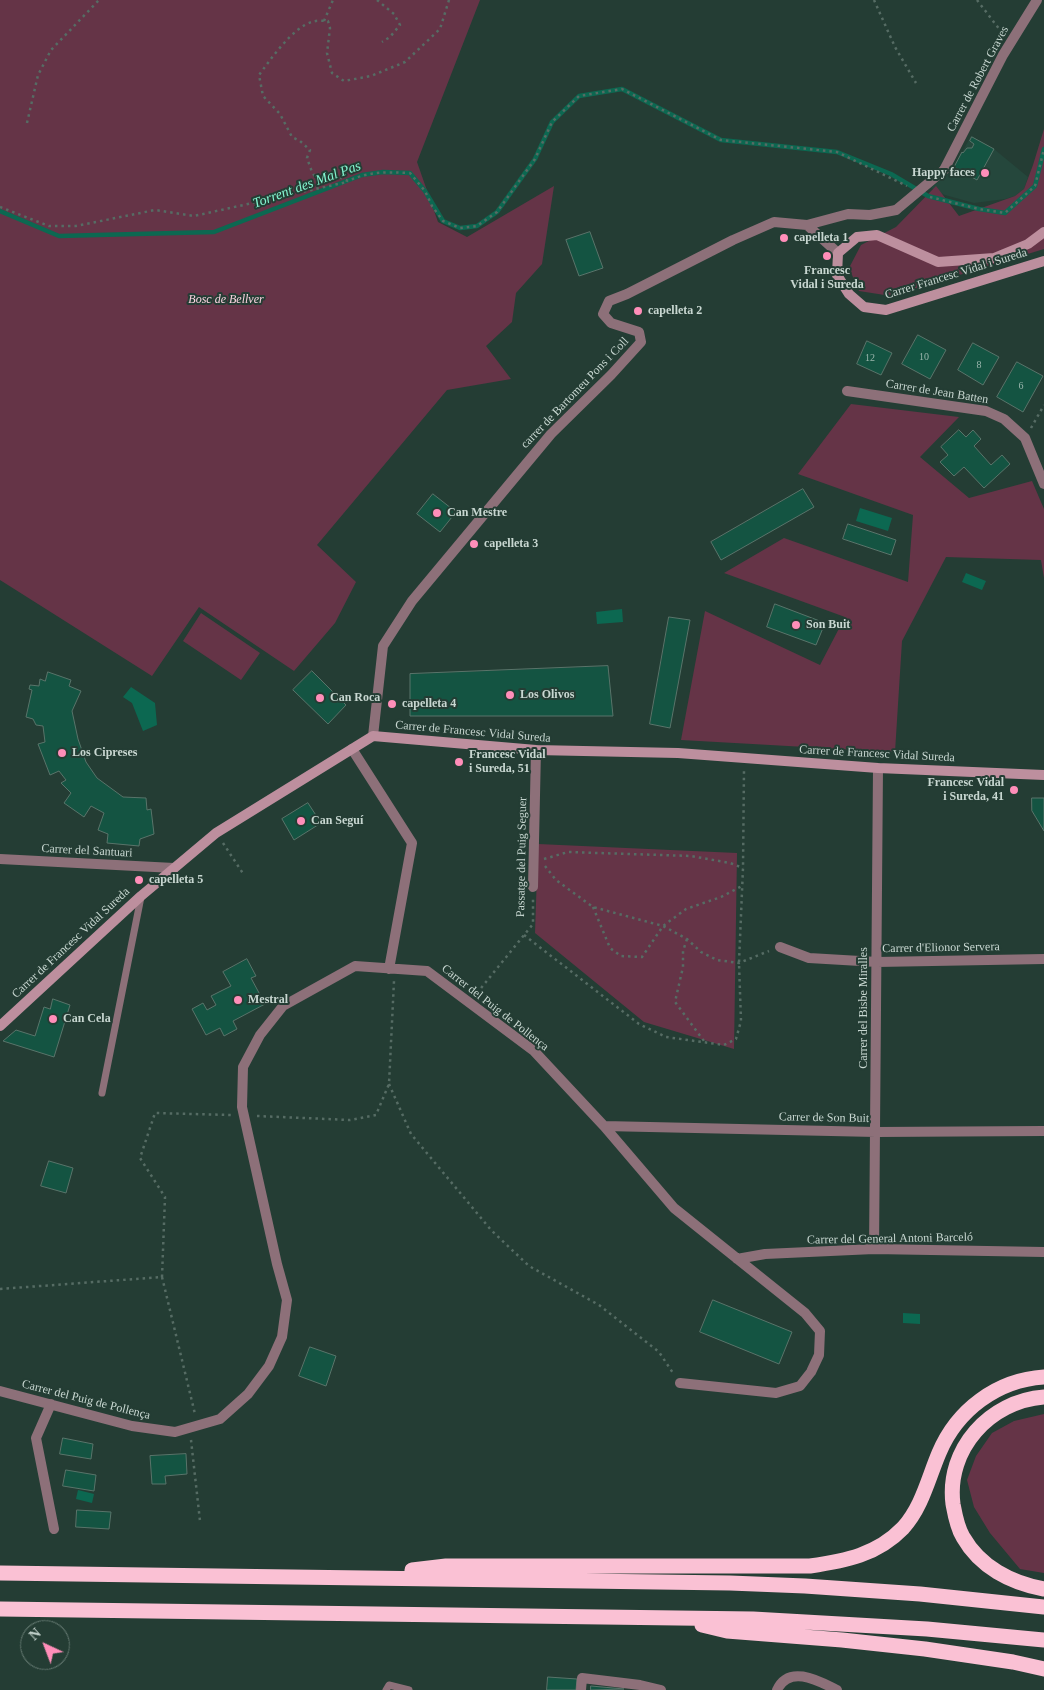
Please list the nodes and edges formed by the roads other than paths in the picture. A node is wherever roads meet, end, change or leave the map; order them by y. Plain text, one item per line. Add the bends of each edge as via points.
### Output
1 (1036, 0) edge
2 (807, 225) junction
3 (1044, 232) edge
4 (838, 253) junction
5 (1044, 260) edge
6 (847, 391) dead end
7 (1044, 484) edge
8 (373, 736) junction
9 (352, 749) junction
10 (536, 750) junction
11 (878, 768) junction
12 (1044, 775) edge
13 (0, 859) edge
14 (174, 868) junction
15 (534, 887) road end
16 (141, 896) junction
17 (780, 947) road end
18 (1044, 959) edge
19 (877, 962) junction
20 (392, 969) junction
21 (0, 1026) edge
22 (102, 1093) dead end
23 (604, 1126) junction
24 (1044, 1131) edge
25 (876, 1132) junction
26 (874, 1249) junction
27 (1044, 1252) edge
28 (737, 1259) junction
29 (1044, 1377) edge
30 (680, 1383) road end
31 (0, 1391) edge
32 (1044, 1396) edge
33 (51, 1404) junction
34 (54, 1529) dead end
35 (0, 1573) edge
36 (352, 1577) junction
37 (1044, 1588) edge
38 (1044, 1607) edge
39 (0, 1609) edge
40 (671, 1618) junction
41 (1044, 1640) edge
42 (1044, 1669) edge
43 (640, 1687) edge
44 (386, 1690) edge
45 (409, 1690) edge
46 (581, 1690) edge
47 (661, 1690) edge
48 (777, 1690) edge
49 (837, 1690) edge

1 - 2 street, Carrer de Robert Graves, bridge via 944,170 896,210 870,215 848,214
2 - 4 street
2 - 8 street, carrer de Bartomeu Pons i Coll via 774,222 609,301 602,314 611,323 639,332 641,342 550,434 412,602 383,646
3 - 4 street, Carrer Francesc Vidal i Sureda via 1028,244 994,258 938,262 877,235 857,237
4 - 5 street, Carrer Francesc Vidal i Sureda via 837,275 849,294 864,307 886,310
6 - 7 street, Carrer de Jean Batten via 986,411 1004,418 1025,438
8 - 9 street, Carrer de Francesc Vidal Sureda
8 - 10 street, Carrer de Francesc Vidal Sureda
9 - 14 street, Carrer de Francesc Vidal Sureda via 216,833
9 - 20 street via 412,843
10 - 11 street, Carrer de Francesc Vidal Sureda via 678,753
10 - 15 street, Passatge del Puig Seguer
11 - 12 street, Carrer de Francesc Vidal Sureda
11 - 19 street, Carrer del Bisbe Miralles
13 - 14 street, Carrer del Santuari
14 - 16 street, Carrer de Francesc Vidal Sureda
16 - 21 street, Carrer de Francesc Vidal Sureda
16 - 22 lane
17 - 19 street, Carrer d'Elionor Servera via 809,958
18 - 19 street, Carrer d'Elionor Servera
19 - 25 street, Carrer del Bisbe Miralles
20 - 23 street, Carrer del Puig de Pollença via 427,971 534,1051
20 - 33 street, Carrer del Puig de Pollença via 355,966 283,1006 260,1035 244,1067 242,1108 287,1300 282,1337 270,1366 248,1394 220,1420 175,1432 132,1426
23 - 25 street, Carrer de Son Buit
23 - 28 street, Carrer del Puig de Pollença via 674,1208
24 - 25 street, Carrer de Son Buit
25 - 26 street, Carrer del Bisbe Miralles
26 - 27 street, Carrer del General Antoni Barceló
26 - 28 street, Carrer del General Antoni Barceló via 764,1254
28 - 30 street, Carrer del Puig de Pollença via 805,1313 820,1332 819,1355 800,1386 776,1393
29 - 36 highway via 1008,1385 972,1406 944,1441 921,1501 902,1529 873,1550 843,1562 810,1566 446,1566
31 - 33 street, Carrer del Puig de Pollença
32 - 37 highway via 1014,1403 983,1424 959,1459 952,1487 957,1524 980,1560 1002,1575
33 - 34 street via 36,1438
35 - 36 highway
36 - 38 highway via 749,1583 910,1593
39 - 40 highway
40 - 41 highway via 862,1625
40 - 42 highway via 727,1631 916,1648
43 - 46 street via 582,1678
43 - 47 street
44 - 45 lane via 389,1685
48 - 49 street via 786,1679 799,1676

